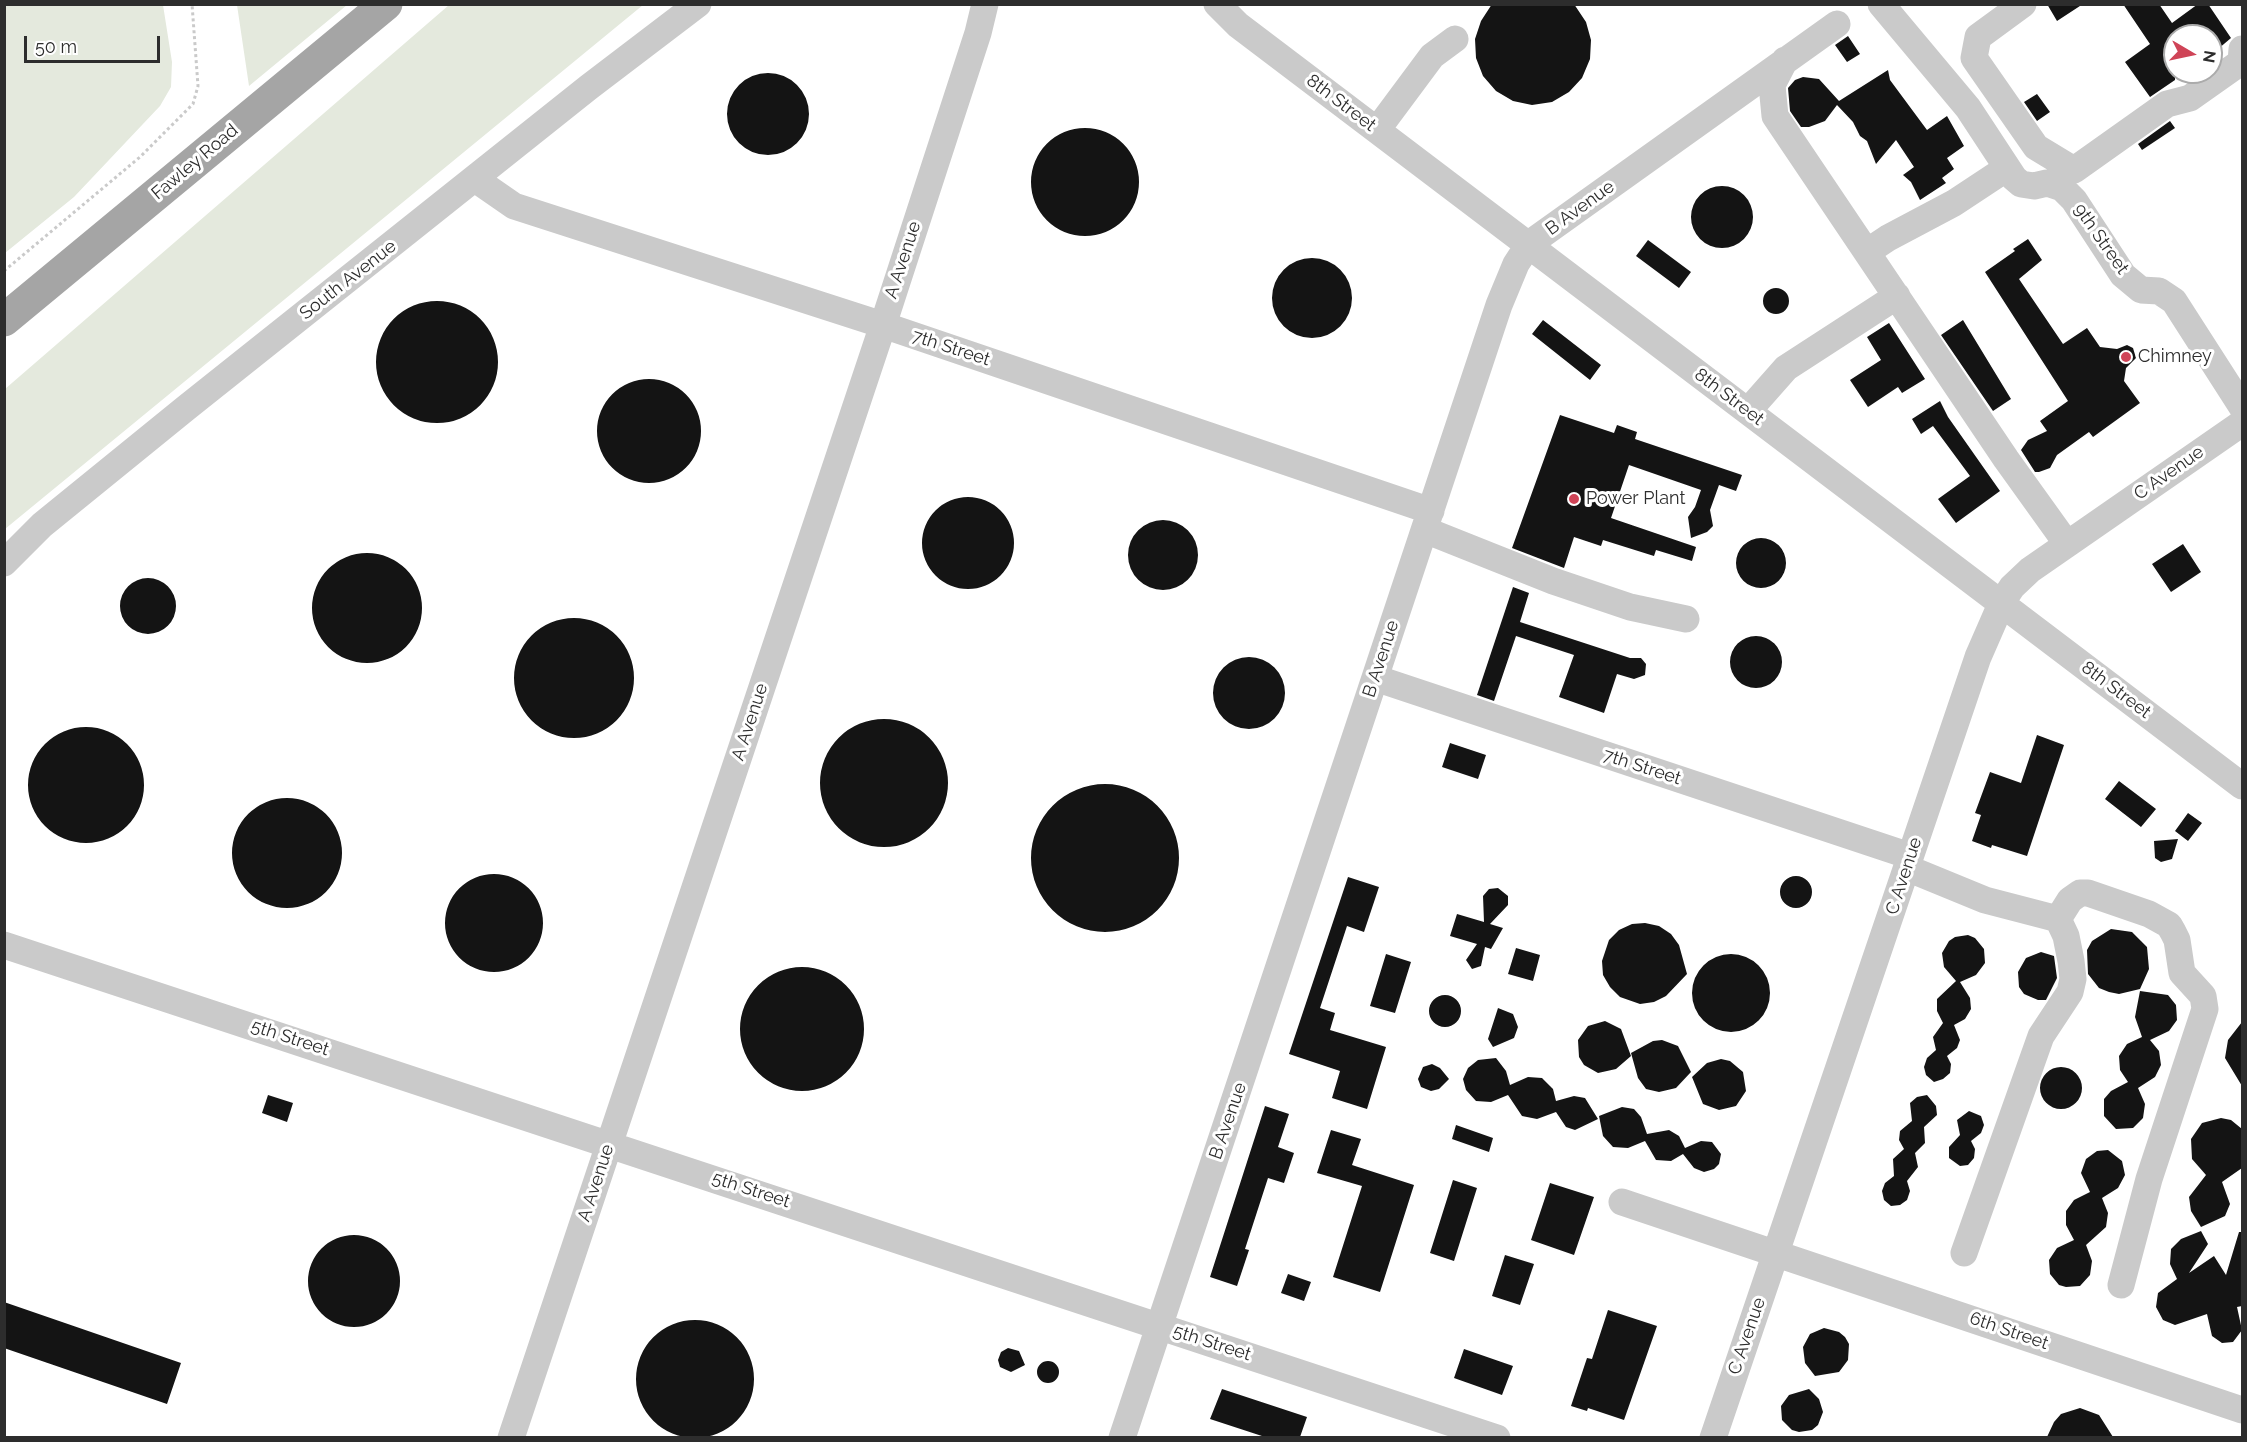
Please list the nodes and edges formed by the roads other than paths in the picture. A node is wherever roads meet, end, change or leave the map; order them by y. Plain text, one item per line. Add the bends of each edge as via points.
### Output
1 (386, 4) edge
2 (698, 4) edge
3 (985, 4) edge
4 (1217, 4) edge
5 (1881, 4) edge
6 (2023, 4) edge
7 (1837, 24) dead end
8 (1455, 39) dead end
9 (2242, 48) edge
10 (1785, 60) junction
11 (1377, 130) junction
12 (2007, 168) junction
13 (475, 178) junction
14 (1529, 244) junction
15 (1867, 252) junction
16 (1897, 296) junction
17 (4, 320) edge
18 (883, 325) junction
19 (2242, 406) edge
20 (1748, 411) junction
21 (2242, 423) edge
22 (1428, 521) junction
23 (2067, 544) junction
24 (4, 563) edge
25 (2002, 603) junction
26 (1686, 619) dead end
27 (1375, 678) junction
28 (2242, 786) edge
29 (1909, 862) junction
30 (2058, 919) junction
31 (4, 945) edge
32 (609, 1143) junction
33 (1622, 1202) dead end
34 (1775, 1252) junction
35 (1964, 1253) dead end
36 (2121, 1285) dead end
37 (1159, 1326) junction
38 (2242, 1410) edge
39 (511, 1437) edge
40 (1122, 1437) edge
41 (1497, 1437) edge
42 (1713, 1437) edge

1 - 17 main road, Fawley Road
2 - 13 lane, South Avenue
3 - 18 lane, A Avenue
4 - 11 lane, 8th Street via 1238,25
5 - 12 lane, 9th Street via 1968,108
6 - 9 lane via 1978,37 1974,58 2036,147 2074,170 2167,104 2190,98 2241,62
7 - 10 lane, B Avenue
8 - 11 lane via 1432,56
10 - 14 lane, B Avenue
10 - 15 lane via 1772,85 1775,116
11 - 14 lane, 8th Street
12 - 15 lane
12 - 19 lane, 9th Street via 2021,184 2047,183 2062,188 2123,275 2141,290 2159,291 2174,301
13 - 18 lane, 7th Street via 513,206
13 - 24 lane, South Avenue via 42,525
14 - 20 lane, 8th Street
14 - 22 lane, B Avenue via 1499,305
15 - 16 lane
16 - 20 lane via 1786,369
16 - 23 lane
18 - 22 lane, 7th Street
18 - 32 lane, A Avenue
20 - 25 lane, 8th Street
21 - 23 lane, C Avenue
22 - 26 lane, 7th Street via 1597,596
22 - 27 lane, B Avenue
23 - 25 lane, C Avenue via 2020,579
25 - 28 lane, 8th Street
25 - 29 lane, C Avenue via 1978,657
27 - 29 lane, 7th Street
27 - 37 lane, B Avenue
29 - 30 lane, 7th Street via 1985,900
29 - 34 lane, C Avenue
30 - 35 lane via 2066,936 2073,979 2041,1036
30 - 36 lane via 2070,900 2088,893 2160,919 2169,925 2177,940 2182,973 2205,1002 2202,1022 2149,1179
31 - 32 lane, 5th Street
32 - 37 lane, 5th Street
32 - 39 lane, A Avenue
33 - 34 lane, 6th Street
34 - 38 lane, 6th Street
34 - 42 lane, C Avenue
37 - 40 lane, B Avenue
37 - 41 lane, 5th Street

